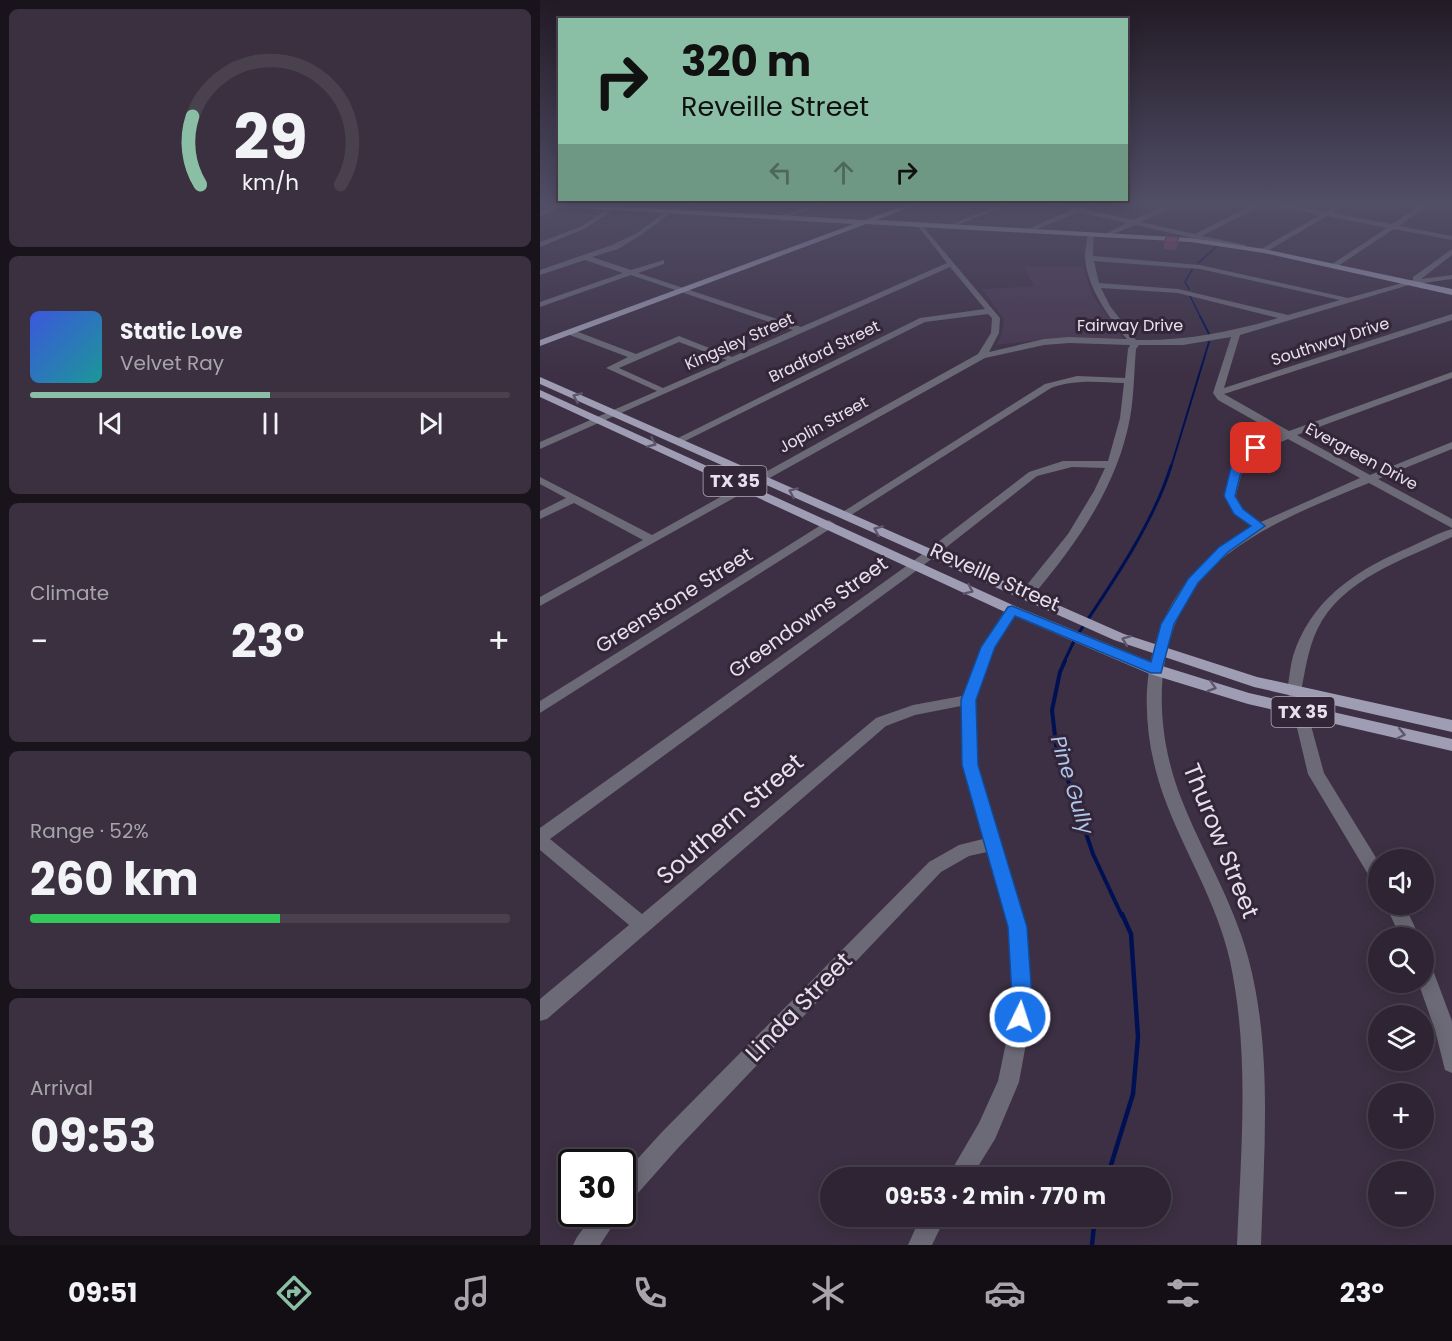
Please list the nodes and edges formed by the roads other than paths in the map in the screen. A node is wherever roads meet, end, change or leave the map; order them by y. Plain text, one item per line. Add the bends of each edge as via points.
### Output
1 (580, 260) edge
2 (593, 260) edge
3 (762, 260) edge
4 (947, 260) edge
5 (1088, 260) edge
6 (1114, 260) edge
7 (1307, 260) edge
8 (1344, 260) edge
9 (1441, 260) edge
10 (660, 262) dead end
11 (950, 264) junction
12 (1335, 266) junction
13 (540, 273) edge
14 (631, 273) junction
15 (1452, 277) edge
16 (1408, 283) junction
17 (1094, 285) junction
18 (682, 290) junction
19 (1452, 292) edge
20 (1347, 300) junction
21 (540, 305) edge
22 (991, 311) junction
23 (1452, 317) edge
24 (1288, 318) junction
25 (801, 330) junction
26 (570, 332) junction
27 (1236, 333) junction
28 (540, 343) edge
29 (1135, 344) junction
30 (981, 356) junction
31 (636, 357) junction
32 (728, 357) dead end
33 (1452, 375) edge
34 (540, 380) edge
35 (1129, 381) junction
36 (658, 388) dead end
37 (540, 393) edge
38 (1218, 393) junction
39 (614, 413) junction
40 (598, 420) junction
41 (1290, 435) junction
42 (677, 441) junction
43 (540, 446) edge
44 (1452, 446) edge
45 (1111, 465) junction
46 (760, 478) junction
47 (1370, 478) junction
48 (540, 480) edge
49 (746, 486) junction
50 (575, 498) junction
51 (540, 515) edge
52 (844, 515) junction
53 (829, 524) junction
54 (1452, 524) edge
55 (1259, 526) junction
56 (1452, 533) edge
57 (651, 539) junction
58 (931, 554) junction
59 (916, 565) junction
60 (540, 602) edge
61 (1019, 603) junction
62 (1157, 661) junction
63 (1294, 692) junction
64 (968, 700) junction
65 (540, 708) edge
66 (1300, 711) junction
67 (1450, 730) edge
68 (1452, 745) edge
69 (540, 838) edge
70 (992, 844) junction
71 (1368, 860) edge
72 (643, 925) junction
73 (1432, 993) edge
74 (540, 1012) edge
75 (1452, 1063) edge
76 (965, 1167) edge
77 (636, 1178) edge
78 (598, 1227) edge
79 (929, 1227) edge
80 (585, 1245) edge
81 (920, 1245) edge
82 (1249, 1245) edge

1 - 13 street
2 - 14 street
3 - 18 main road
4 - 11 street
5 - 17 street
6 - 20 street via 1200,267
7 - 12 main road
8 - 12 street
9 - 16 street
10 - 14 street
11 - 22 street
11 - 25 street, Kingsley Street
12 - 16 main road
14 - 18 street
14 - 21 street
15 - 16 street, Fairway Drive
16 - 19 main road
16 - 20 street, Fairway Drive
17 - 24 street via 1178,291
17 - 29 street
18 - 25 street
18 - 26 main road
20 - 24 street, Fairway Drive
22 - 30 street via 996,318 995,333
22 - 42 street, Bradford Street via 923,320
23 - 38 street, Southway Drive
24 - 27 street, Fairway Drive
25 - 39 street, Kingsley Street
26 - 28 main road
26 - 31 street
27 - 29 street, Fairway Drive via 1183,342
27 - 38 street
29 - 30 street, Fairway Drive via 1069,340
29 - 35 street
30 - 46 street, Joplin Street
31 - 32 street via 679,339
31 - 36 street via 611,368
33 - 41 street
39 -> 34 main road, Reveille Street / TX 35
35 - 45 street via 1125,419
35 - 52 street via 1064,379 1048,386
37 - 40 main road, Reveille Street / TX 35
38 - 41 street, Evergreen Drive
39 - 40 street, Kingsley Street
39 - 42 main road, Reveille Street / TX 35
40 - 43 street, Kingsley Street
40 -> 49 main road, Reveille Street / TX 35
41 - 47 street, Evergreen Drive
41 - 55 street via 1251,451 1236,466 1230,499 1238,512
42 - 46 main road, Reveille Street / TX 35
44 - 47 street, Thurow Street
45 - 58 street, Greendowns Street via 1074,462 1052,465 1033,474
45 - 61 street via 1082,521
46 - 49 street, Joplin Street
52 -> 46 main road, Reveille Street / TX 35
47 - 54 street, Evergreen Drive
47 - 55 street, Thurow Street
48 - 50 street
49 - 53 main road, Reveille Street / TX 35
49 - 57 street, Joplin Street
50 - 51 street
50 - 57 street
58 -> 52 main road, Reveille Street / TX 35
53 - 59 main road, Reveille Street / TX 35
53 - 65 street, Greenstone Street
55 - 62 street, Thurow Street via 1223,549 1199,573 1172,615
56 - 63 street via 1360,576 1330,599 1311,625 1296,664
57 - 60 street, Joplin Street
58 - 59 street, Greendowns Street
58 - 61 main road, Reveille Street / TX 35
59 -> 61 main road, Reveille Street / TX 35
59 - 69 street, Greendowns Street
62 -> 61 main road, Reveille Street / TX 35 via 1074,617
61 - 62 main road, Reveille Street / TX 35 via 1066,633
61 - 64 street via 988,647
62 - 63 main road, Reveille Street / TX 35
62 -> 66 main road, Reveille Street / TX 35 via 1248,698
62 - 82 street, Thurow Street via 1152,698 1164,772 1229,924 1244,982 1254,1073
63 - 67 main road, Reveille Street / TX 35
64 - 70 street via 970,765
64 - 72 street, Southern Street via 927,705 881,722
66 -> 68 main road, Reveille Street / TX 35
66 - 71 street via 1316,774
69 - 72 street
70 - 76 street via 1017,927 1022,998 1008,1082 987,1131
70 - 77 street, Linda Street via 964,850 935,867
72 - 74 street, Southern Street
73 - 75 street
78 - 80 street
79 - 81 street

